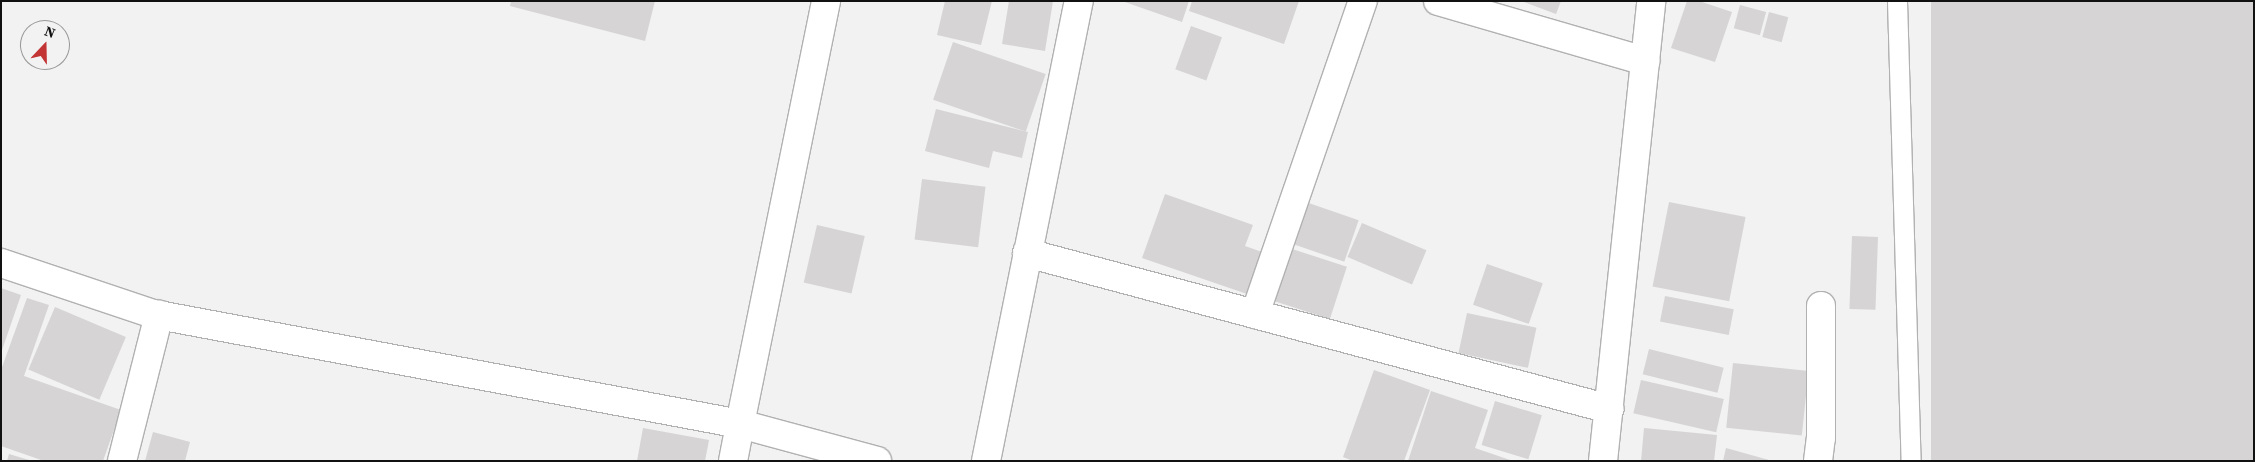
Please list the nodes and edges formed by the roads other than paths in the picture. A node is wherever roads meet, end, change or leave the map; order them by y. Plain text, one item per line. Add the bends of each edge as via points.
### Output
1 (826, 1) edge
2 (1078, 1) edge
3 (1363, 1) edge
4 (1438, 1) edge
5 (1651, 1) edge
6 (1897, 1) edge
7 (1646, 61) junction
8 (1027, 253) junction
9 (1, 263) edge
10 (1821, 306) dead end
11 (1255, 314) junction
12 (159, 315) junction
13 (1608, 409) junction
14 (740, 424) junction
15 (122, 461) edge
16 (733, 461) edge
17 (877, 461) edge
18 (986, 461) edge
19 (1603, 461) edge
20 (1818, 461) edge
21 (1910, 461) edge

1 - 14 street
2 - 8 street
3 - 11 street
4 - 7 street
5 - 7 street
6 - 21 lane
7 - 13 street
8 - 11 street
8 - 18 street
9 - 12 street
10 - 20 street via 1821,438
11 - 13 street
12 - 14 street
12 - 15 street
13 - 19 street
14 - 16 street
14 - 17 street

